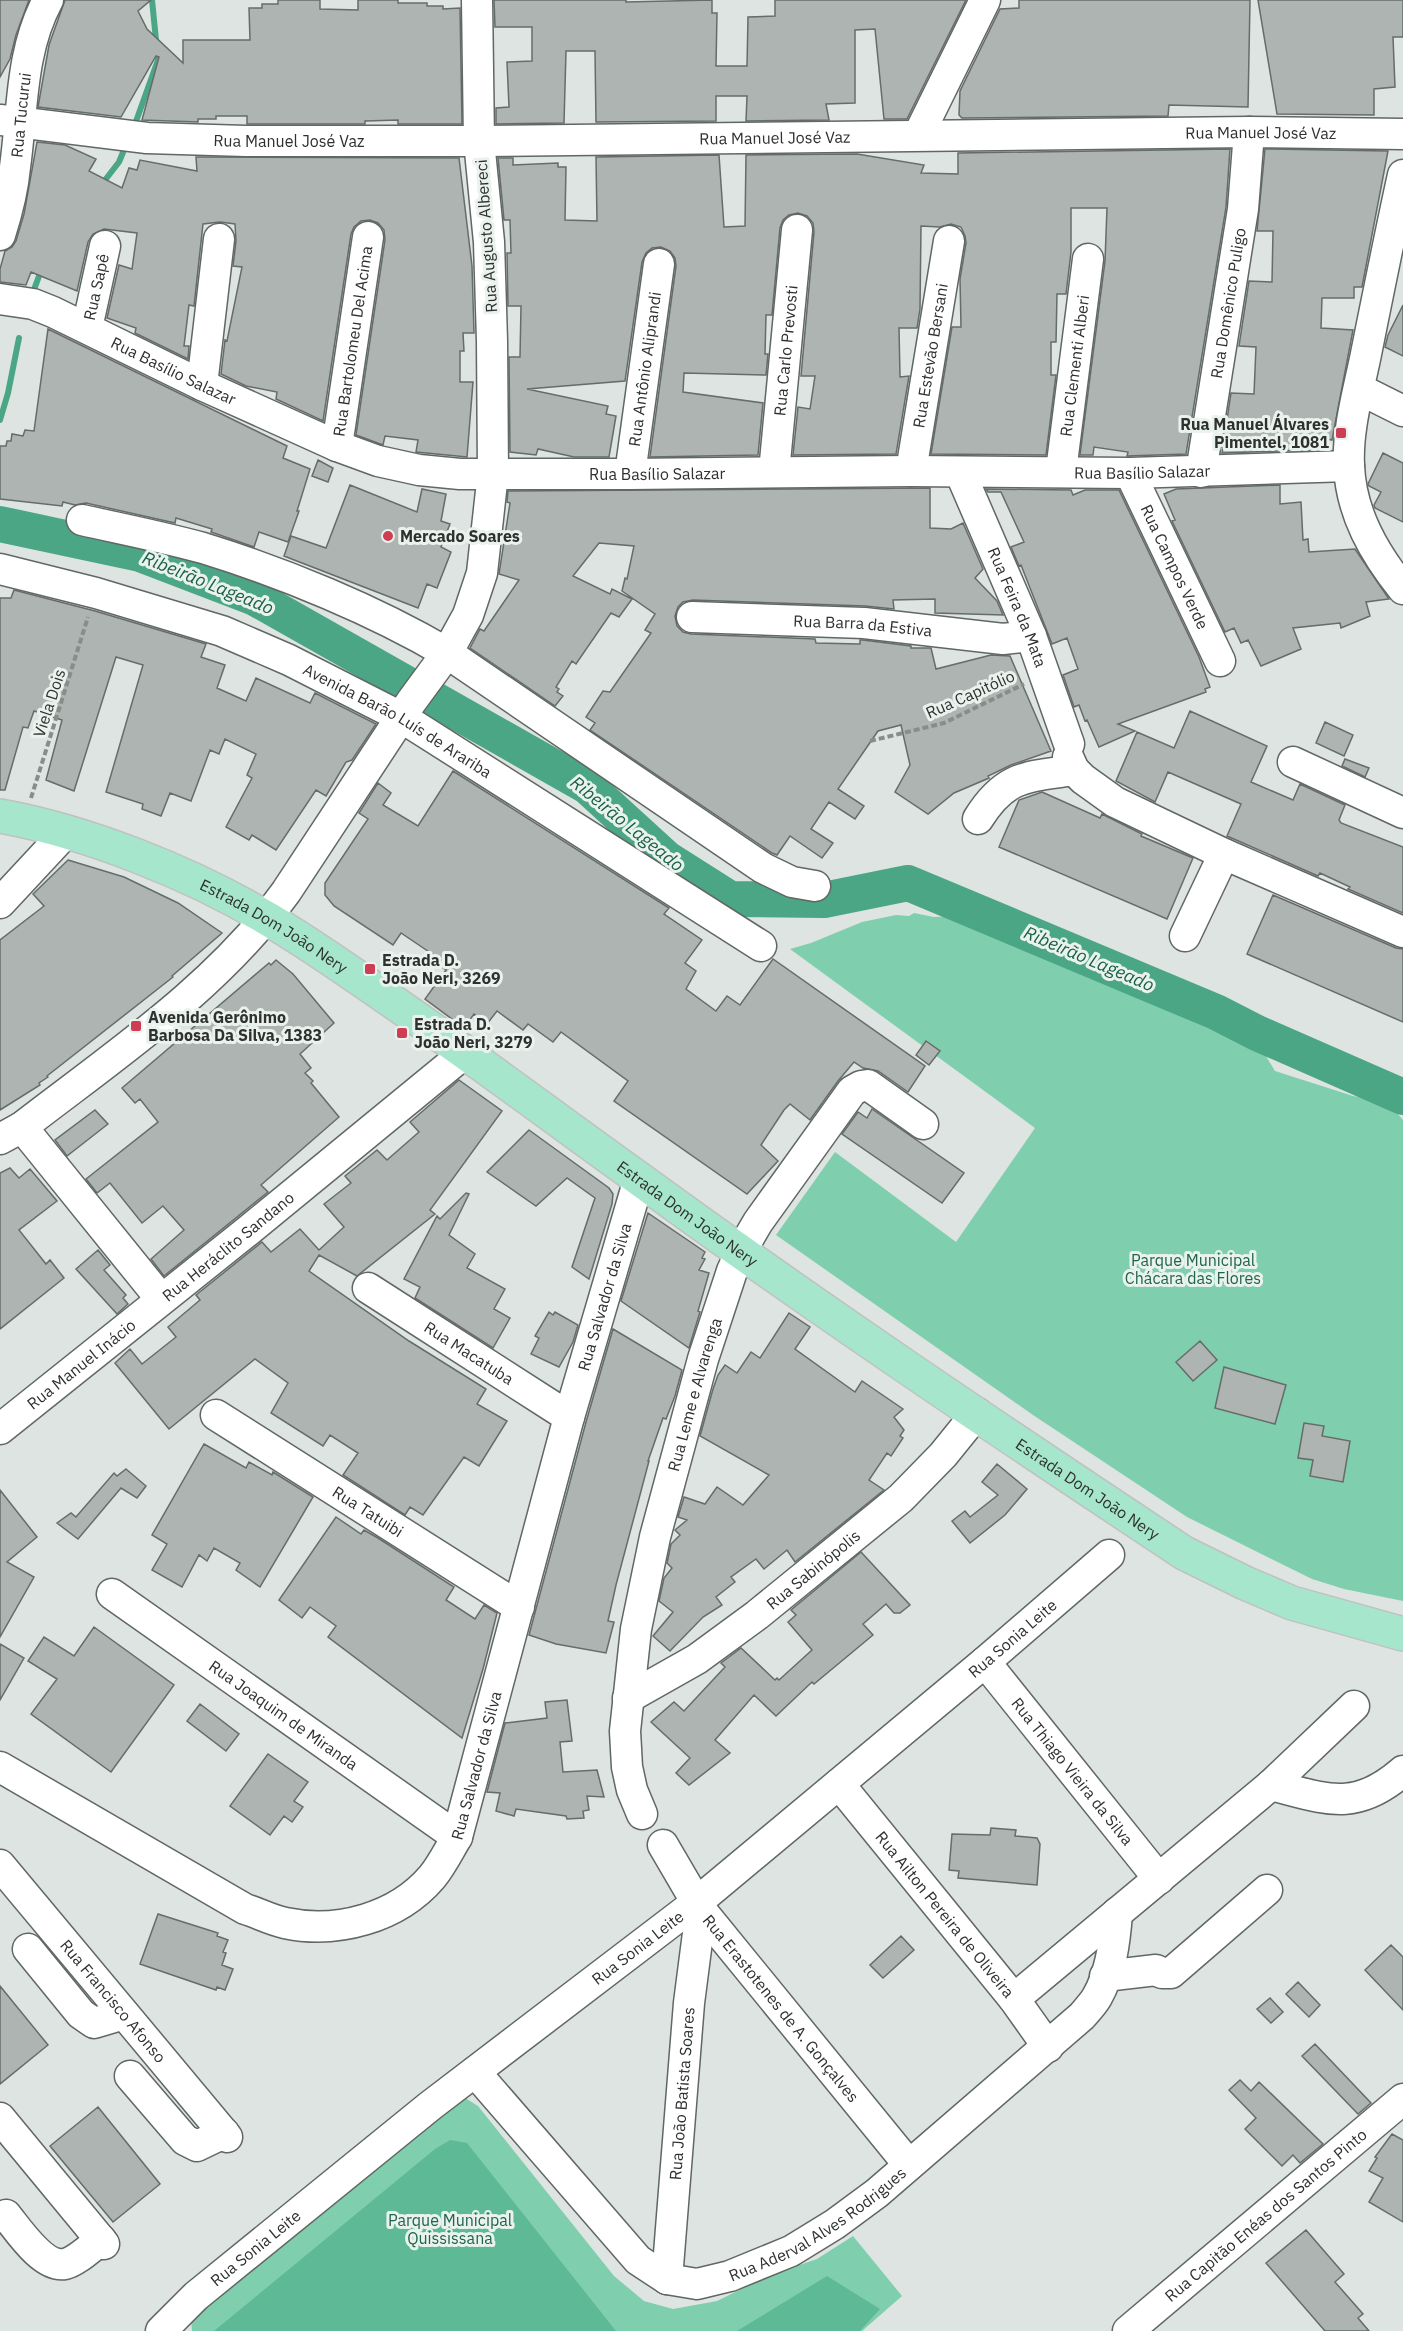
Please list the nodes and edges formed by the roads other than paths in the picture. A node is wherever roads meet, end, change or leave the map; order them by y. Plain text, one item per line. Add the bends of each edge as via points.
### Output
1 (48, 0) edge
2 (477, 0) edge
3 (985, 0) edge
4 (9, 121) edge
5 (1249, 132) junction
6 (918, 134) junction
7 (1403, 134) edge
8 (479, 141) junction
9 (1401, 191) edge
10 (797, 230) dead end
11 (0, 235) edge
12 (368, 237) dead end
13 (219, 240) dead end
14 (949, 241) dead end
15 (105, 246) dead end
16 (1088, 259) dead end
17 (659, 264) dead end
18 (9, 299) edge
19 (79, 324) junction
20 (202, 385) junction
21 (1359, 389) junction
22 (1403, 411) edge
23 (337, 446) junction
24 (1349, 466) junction
25 (911, 471) junction
26 (1061, 471) junction
27 (774, 472) junction
28 (960, 472) junction
29 (1201, 472) junction
30 (493, 473) junction
31 (1130, 473) junction
32 (630, 474) junction
33 (82, 520) dead end
34 (0, 569) edge
35 (1403, 589) edge
36 (692, 617) dead end
37 (1031, 636) junction
38 (441, 661) junction
39 (1220, 661) dead end
40 (406, 710) junction
41 (1070, 757) junction
42 (1293, 762) dead end
43 (1403, 813) edge
44 (12, 818) edge
45 (978, 819) dead end
46 (67, 831) junction
47 (1224, 854) junction
48 (815, 886) dead end
49 (0, 903) edge
50 (267, 918) junction
51 (1403, 932) edge
52 (1185, 936) dead end
53 (761, 946) dead end
54 (466, 1052) junction
55 (923, 1124) dead end
56 (11, 1133) edge
57 (639, 1179) junction
58 (741, 1251) junction
59 (368, 1288) dead end
60 (160, 1299) junction
61 (977, 1413) junction
62 (216, 1415) dead end
63 (569, 1417) junction
64 (0, 1429) edge
65 (1109, 1555) dead end
66 (112, 1594) dead end
67 (519, 1607) junction
68 (1403, 1620) edge
69 (1371, 1624) junction
70 (1403, 1634) edge
71 (985, 1662) junction
72 (628, 1698) junction
73 (1354, 1706) dead end
74 (0, 1767) edge
75 (1403, 1771) edge
76 (839, 1784) junction
77 (1271, 1785) junction
78 (642, 1814) dead end
79 (457, 1837) junction
80 (663, 1845) dead end
81 (0, 1864) edge
82 (1158, 1879) junction
83 (1267, 1890) dead end
84 (698, 1906) junction
85 (1118, 1913) junction
86 (1114, 1943) junction
87 (28, 1949) dead end
88 (1156, 1970) junction
89 (1105, 1976) junction
90 (1014, 1999) junction
91 (124, 2014) junction
92 (1048, 2047) junction
93 (475, 2072) junction
94 (130, 2076) dead end
95 (1403, 2099) edge
96 (0, 2118) edge
97 (909, 2165) junction
98 (6, 2215) dead end
99 (667, 2279) junction
100 (161, 2331) edge
101 (1128, 2331) edge

1 - 4 street, Rua Tucurui via 28,48
2 - 8 street, Rua Augusto Albereci
3 - 6 street
4 - 8 street, Rua Manuel José Vaz via 147,138
4 - 11 street, Rua Tucurui via 15,167
5 - 6 street, Rua Manuel José Vaz
5 - 7 street, Rua Manuel José Vaz
5 - 29 street, Rua Domênico Puligo via 1243,209
6 - 8 street, Rua Manuel José Vaz
8 - 30 street, Rua Augusto Albereci via 489,242
9 - 21 street
10 - 27 street, Rua Carlo Prevosti
12 - 23 street, Rua Bartolomeu Del Acima
13 - 20 street
14 - 25 street, Rua Estevão Bersani
15 - 19 street, Rua Sapê
16 - 26 street, Rua Clementi Alberi
17 - 32 street, Rua Antônio Aliprandi
18 - 19 street, Rua Basílio Salazar via 33,304
19 - 20 street, Rua Basílio Salazar
20 - 23 street, Rua Basílio Salazar
21 - 22 street
21 - 24 street
23 - 30 street, Rua Basílio Salazar via 419,470
24 - 29 street, Rua Basílio Salazar
24 - 35 street via 1354,501 1366,535
25 - 27 street, Rua Basílio Salazar
25 - 28 street, Rua Basílio Salazar
26 - 28 street, Rua Basílio Salazar
26 - 31 street, Rua Basílio Salazar
27 - 32 street, Rua Basílio Salazar
28 - 37 street, Rua Feira da Mata
29 - 31 street, Rua Basílio Salazar
30 - 32 street, Rua Basílio Salazar
30 - 38 street, Rua Augusto Albereci via 482,573 468,615
31 - 39 street, Rua Campos Verde
33 - 38 street via 202,548 307,586 412,634
34 - 40 street, Avenida Barão Luís de Arariba via 222,631
36 - 37 street, Rua Barra da Estiva via 864,623 1003,639
37 - 41 street, Rua Feira da Mata
38 - 40 street, Rua Augusto Albereci
38 - 48 street via 763,868 792,882
40 - 50 street, Rua Augusto Albereci
40 - 53 street, Avenida Barão Luís de Arariba
41 - 45 street via 1004,787
41 - 47 street via 1098,790 1115,802
42 - 43 street
44 - 46 main road, Estrada Dom João Nery
46 - 49 street
46 - 50 main road, Estrada Dom João Nery via 138,857
47 - 51 street
47 - 52 street
50 - 54 main road, Estrada Dom João Nery
50 - 56 street, Rua Augusto Albereci via 207,980 148,1031
54 - 57 main road, Estrada Dom João Nery
54 - 60 street, Rua Heráclito Sandano
55 - 58 street, Rua Leme e Alvarenga via 868,1085 852,1091
56 - 60 street, Rua Heráclito Sandano
57 - 58 main road, Estrada Dom João Nery
57 - 63 street, Rua Salvador da Silva
58 - 61 main road, Estrada Dom João Nery
58 - 72 street, Rua Leme e Alvarenga via 703,1359 655,1537 636,1629
59 - 63 street, Rua Macatuba
60 - 64 street, Rua Manuel Inácio
61 - 69 main road, Estrada Dom João Nery via 1184,1553 1292,1603
61 - 72 street, Rua Sabinópolis via 901,1498 697,1659
62 - 67 street, Rua Tatuibi
63 - 67 street, Rua Salvador da Silva
65 - 71 street, Rua Sonia Leite
66 - 79 street, Rua Joaquim de Miranda
67 - 79 street, Rua Salvador da Silva
68 - 69 main road, Estrada Dom João Nery
69 - 70 main road, Estrada Dom João Nery
71 - 76 street, Rua Sonia Leite
71 - 82 street, Rua Thiago Vieira da Silva
72 - 78 street, Rua Leme e Alvarenga via 627,1767
73 - 77 street
74 - 79 street, Rua Salvador da Silva via 245,1909 284,1923 327,1928 373,1918 408,1900 433,1876
75 - 77 street via 1367,1795 1347,1800
76 - 84 street, Rua Sonia Leite
76 - 90 street, Rua Ailton Pereira de Oliveira
77 - 82 street
80 - 84 street, Rua Erastotenes de A. Gonçalves
81 - 91 street, Rua Francisco Afonso
82 - 85 street
83 - 88 street via 1171,1972
84 - 93 street, Rua Sonia Leite
84 - 97 street, Rua Erastotenes de A. Gonçalves
84 - 99 street, Rua João Batista Soares
85 - 86 street, Rua Aderval Alves Rodrigues
85 - 90 street
86 - 88 street via 1142,1953
86 - 89 street, Rua Aderval Alves Rodrigues
87 - 91 street via 81,2014 94,2023
88 - 89 street
89 - 92 street, Rua Aderval Alves Rodrigues via 1097,1997 1082,2016
90 - 92 street, Rua Ailton Pereira de Oliveira
91 - 94 street, Rua Francisco Afonso via 225,2135 197,2146 185,2140
92 - 97 street, Rua Aderval Alves Rodrigues
93 - 99 street, Rua Aderval Alves Rodrigues via 623,2244
93 - 100 street, Rua Sonia Leite via 196,2296
95 - 101 street, Rua Capitão Enéas dos Santos Pinto
96 - 98 street via 102,2242 66,2264 51,2263
97 - 99 street, Rua Aderval Alves Rodrigues via 835,2224 791,2251 713,2281 697,2284

